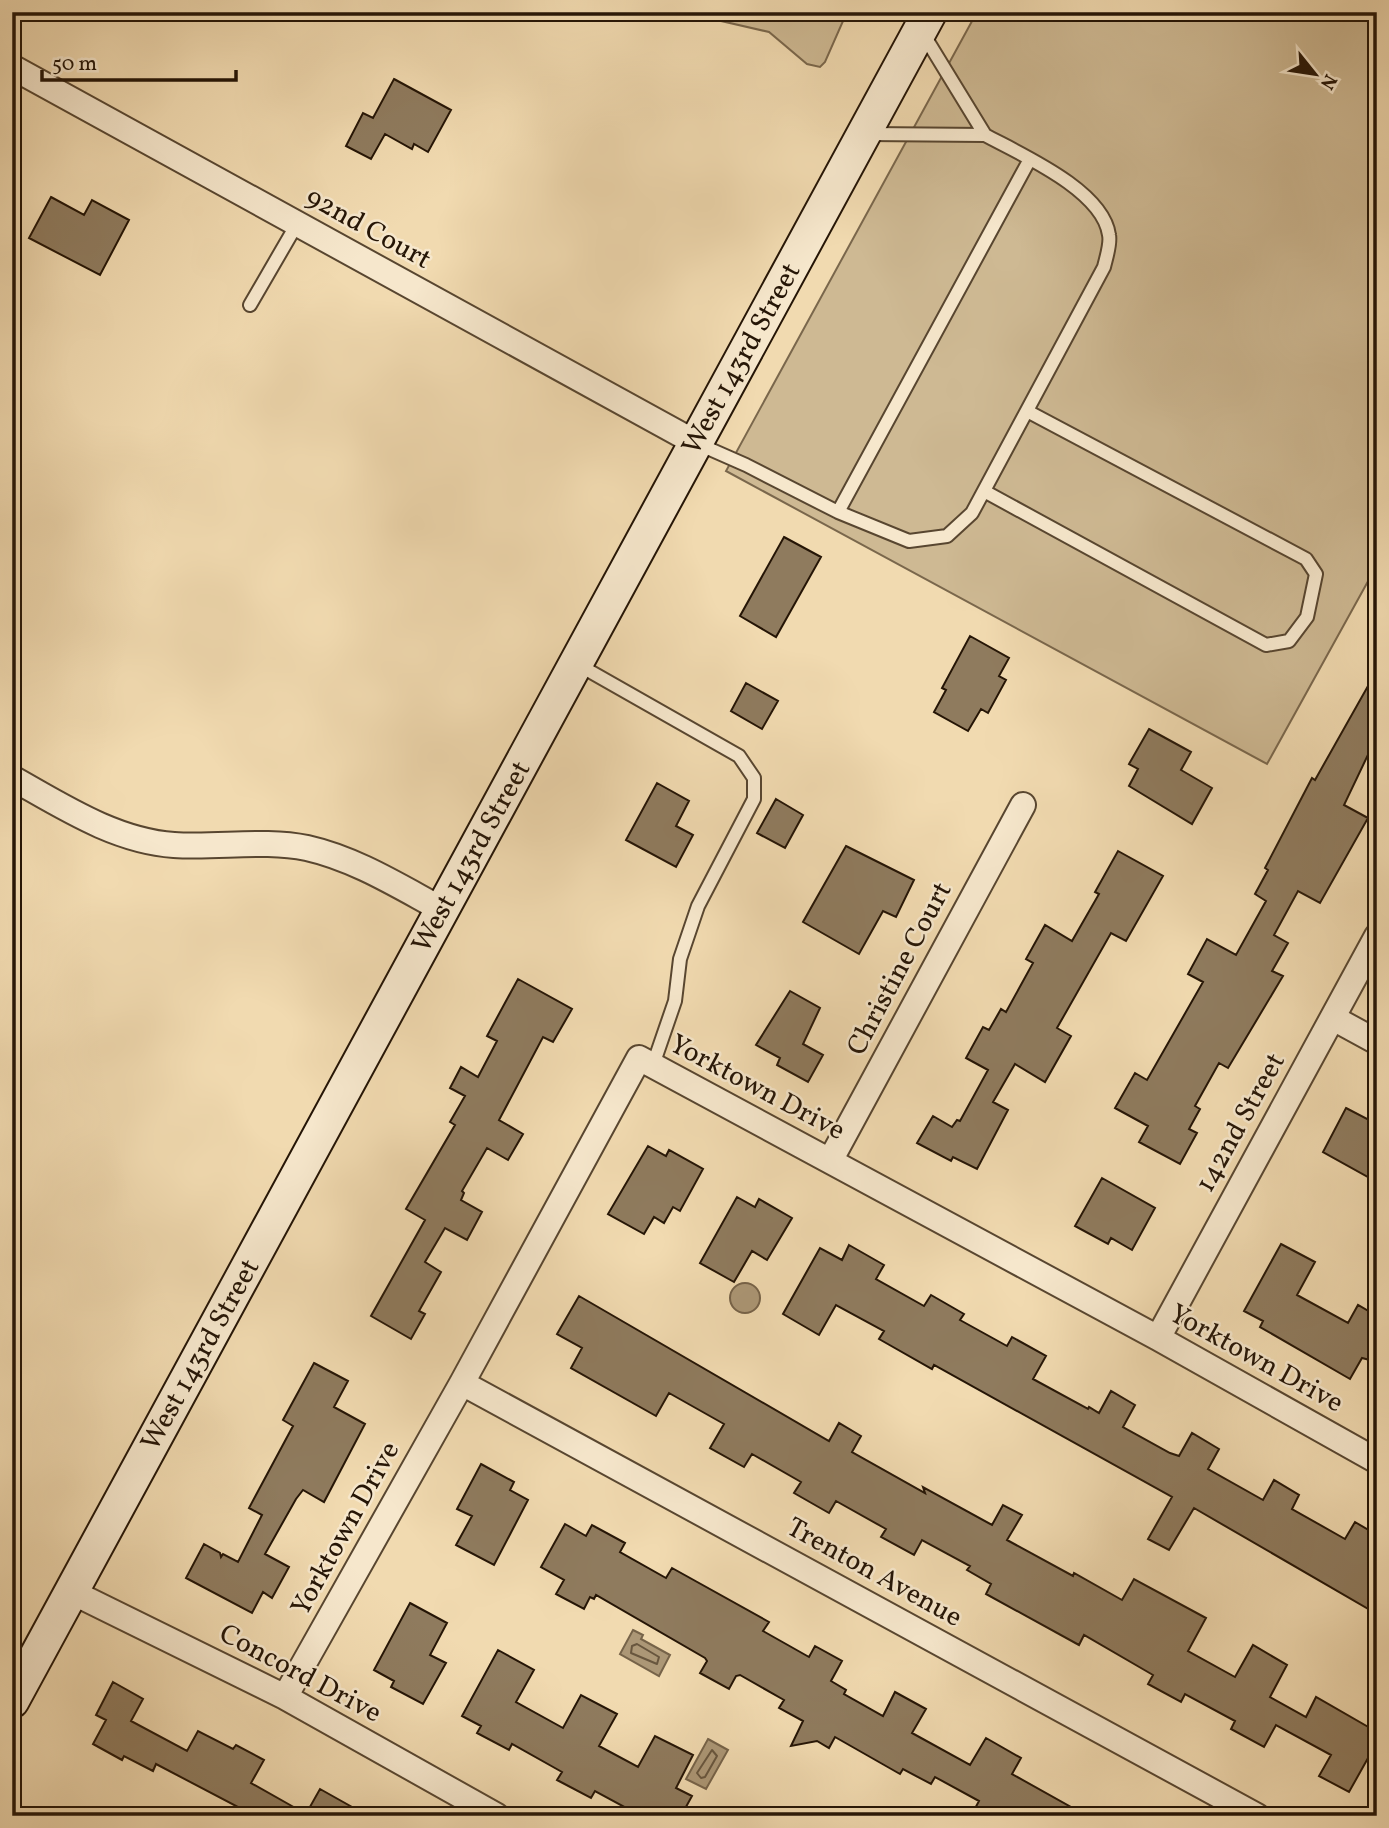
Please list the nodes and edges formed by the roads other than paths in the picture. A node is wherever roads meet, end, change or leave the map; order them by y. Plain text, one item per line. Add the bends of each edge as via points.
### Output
1 (925, 21) edge
2 (12, 67) edge
3 (864, 134) junction
4 (985, 135) junction
5 (1030, 159) junction
6 (297, 224) junction
7 (250, 304) dead end
8 (1027, 411) junction
9 (696, 443) junction
10 (984, 491) junction
11 (838, 512) junction
12 (578, 664) junction
13 (12, 778) edge
14 (1023, 805) dead end
15 (443, 910) junction
16 (1377, 936) edge
17 (1333, 1018) junction
18 (1377, 1042) edge
19 (653, 1065) junction
20 (830, 1161) junction
21 (1158, 1338) junction
22 (462, 1383) junction
23 (1377, 1461) edge
24 (72, 1592) junction
25 (285, 1697) junction
26 (12, 1701) edge
27 (497, 1816) edge
28 (1257, 1816) edge

1 - 3 main road, West 143rd Street
1 - 4 lane
2 - 6 street, 92nd Court
3 - 4 lane
3 - 9 main road, West 143rd Street
4 - 5 lane
5 - 8 lane via 1072,184 1101,214 1110,235 1104,267
5 - 11 lane
6 - 7 lane
6 - 9 street, 92nd Court
8 - 10 lane
8 - 10 lane via 1306,559 1316,574 1307,617 1289,641 1266,645
9 - 11 lane
9 - 12 main road, West 143rd Street
10 - 11 lane via 972,513 947,536 909,541
12 - 15 main road, West 143rd Street
12 - 19 lane via 739,756 754,778 754,799 698,906 680,958 675,1001
13 - 15 street via 114,831 173,845 306,848 369,870
14 - 20 street, Christine Court
15 - 24 main road, West 143rd Street
16 - 17 street, 142nd Street
17 - 18 street
17 - 21 street, 142nd Street
19 - 20 street, Yorktown Drive
19 - 22 street, Yorktown Drive via 639,1058
20 - 21 street, Yorktown Drive
21 - 23 street, Yorktown Drive
22 - 25 street, Yorktown Drive
22 - 28 street, Trenton Avenue
24 - 25 street, Concord Drive
24 - 26 main road, West 143rd Street
25 - 27 street, Concord Drive

